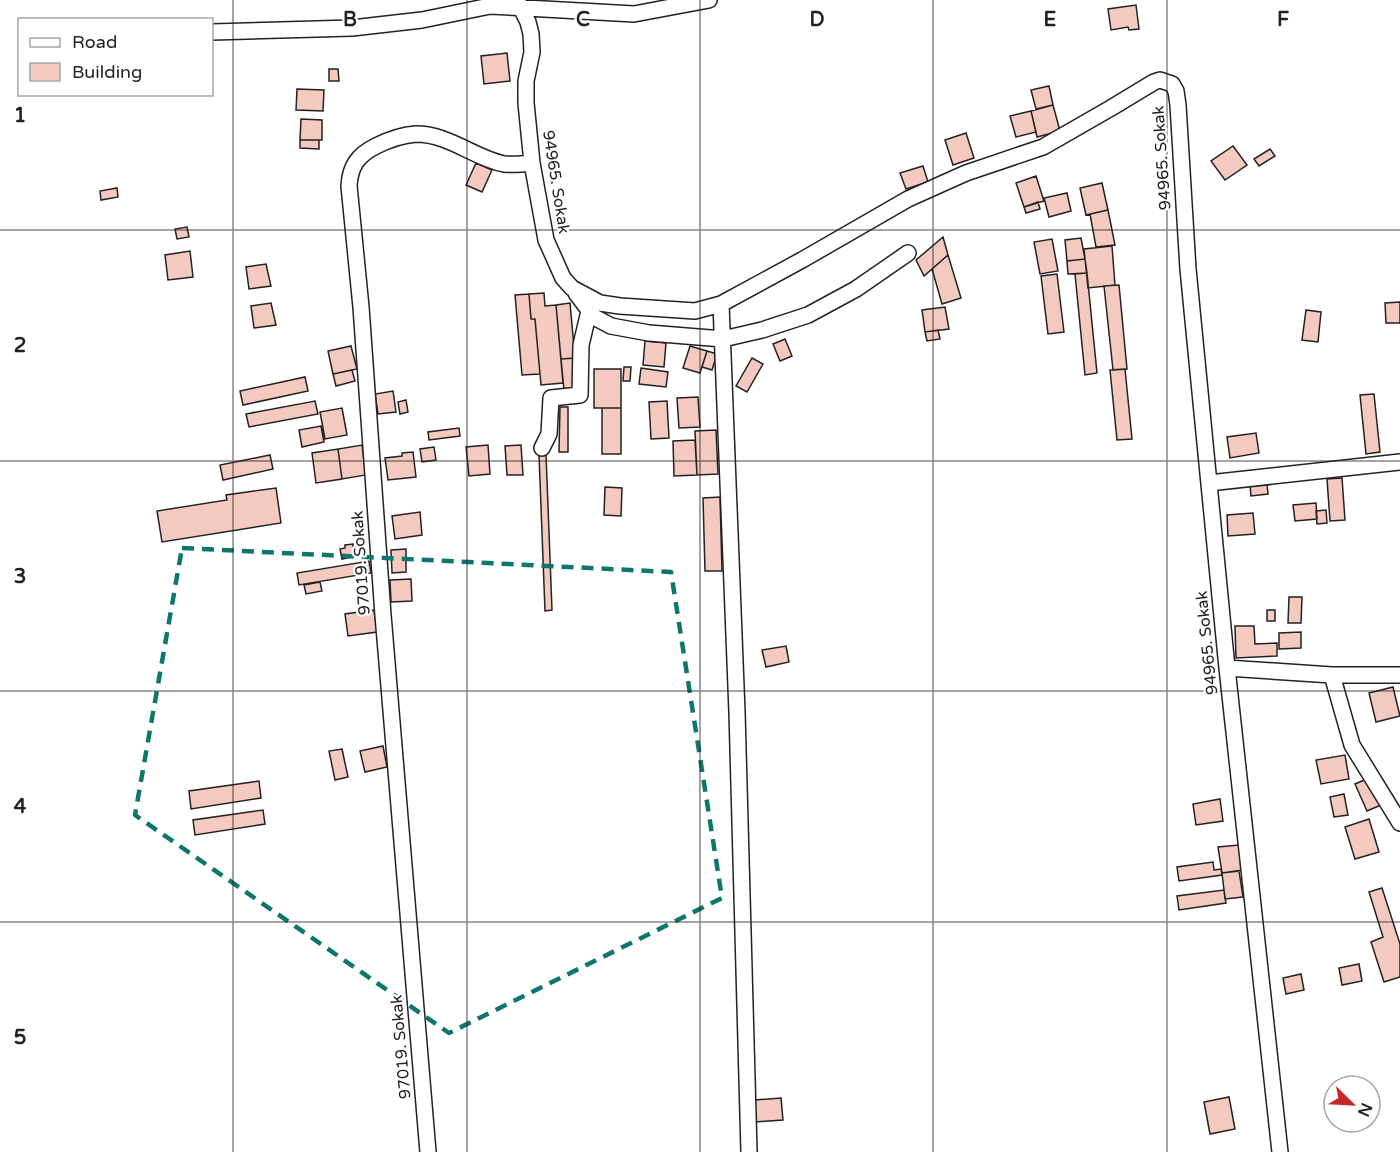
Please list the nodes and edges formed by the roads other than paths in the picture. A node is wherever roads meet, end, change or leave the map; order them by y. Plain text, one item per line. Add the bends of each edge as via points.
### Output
1 (709, 0) edge
2 (520, 4) edge
3 (213, 32) edge
4 (532, 163) junction
5 (908, 253) dead end
6 (572, 288) junction
7 (721, 304) junction
8 (589, 311) junction
9 (723, 339) junction
10 (542, 448) dead end
11 (1400, 462) edge
12 (1209, 483) junction
13 (1227, 668) junction
14 (1332, 675) junction
15 (1400, 675) edge
16 (1400, 823) edge
17 (428, 1152) edge
18 (748, 1152) edge
19 (1280, 1152) edge

1 - 2 street via 634,14
2 - 3 street via 352,28
2 - 4 street, 94965. Sokak via 531,34 526,103
4 - 6 street, 94965. Sokak via 546,240 563,278
4 - 17 street, 97019. Sokak via 502,163 433,136 415,134 363,153 350,174
5 - 9 street via 856,289 808,315
6 - 7 street, 94965. Sokak via 600,303 620,306 695,310
6 - 8 street
7 - 9 street
7 - 12 street, 94965. Sokak via 908,200 966,173 1043,147 1154,82 1166,81 1176,91 1178,105 1188,269
8 - 9 street via 621,329
8 - 10 street via 581,345 580,395 551,398 549,434
9 - 18 street
11 - 12 street
12 - 13 street, 94965. Sokak
13 - 14 street
13 - 19 street, 94965. Sokak
14 - 15 street
14 - 16 street via 1352,745

